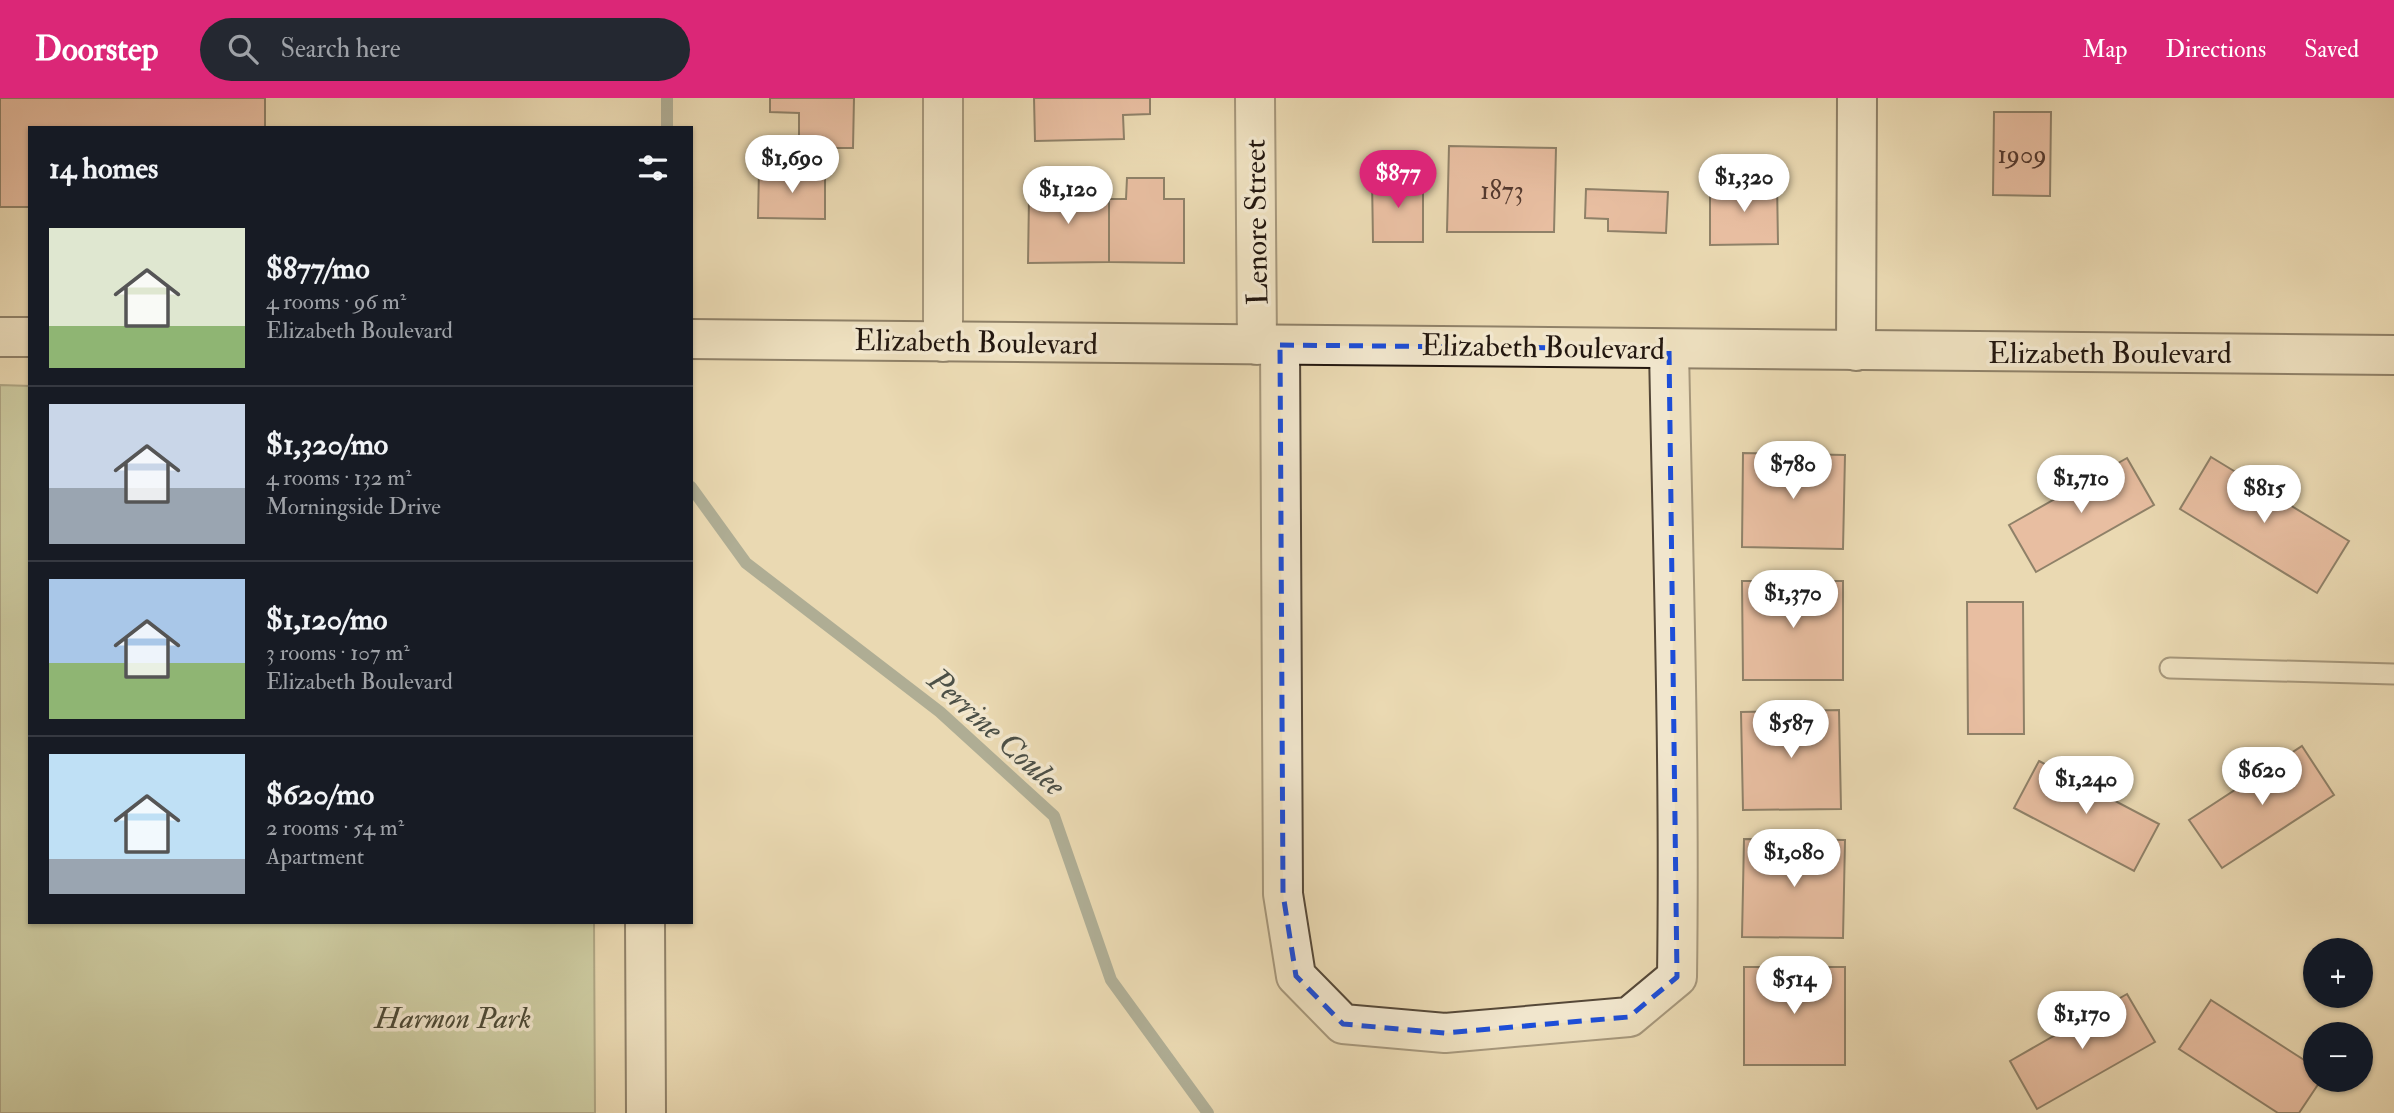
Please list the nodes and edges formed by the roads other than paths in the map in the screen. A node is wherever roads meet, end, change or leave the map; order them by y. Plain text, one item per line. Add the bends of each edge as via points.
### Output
1 (943, 98) edge
2 (1255, 98) edge
3 (1857, 98) edge
4 (0, 337) edge
5 (28, 337) edge
6 (693, 339) edge
7 (943, 342) junction
8 (1269, 345) junction
9 (1669, 348) junction
10 (1856, 351) junction
11 (2394, 355) edge
12 (2170, 668) dead end
13 (2394, 674) edge
14 (645, 924) edge
15 (646, 1113) edge

1 - 7 street
2 - 8 street, Lenore Street
3 - 10 street
4 - 5 street
6 - 7 street, Elizabeth Boulevard
7 - 8 street, Elizabeth Boulevard
8 - 9 street, Elizabeth Boulevard
8 - 9 street, Lenore Street via 1283,894 1296,976 1343,1024 1445,1032 1629,1017 1676,977
9 - 10 street, Elizabeth Boulevard
10 - 11 street, Elizabeth Boulevard
12 - 13 lane
14 - 15 street

